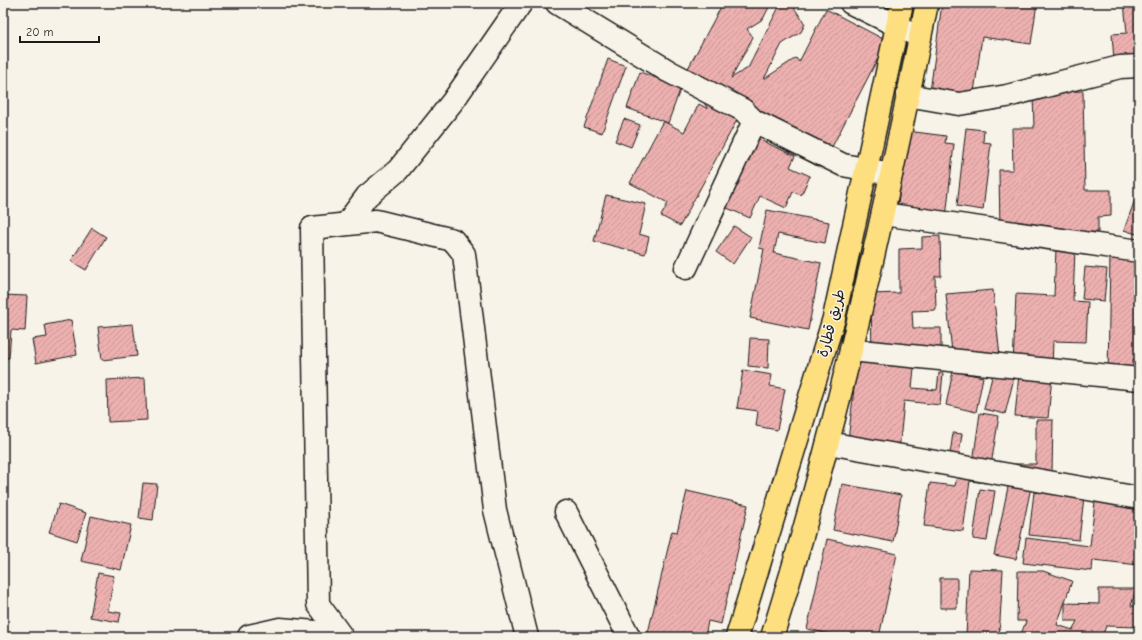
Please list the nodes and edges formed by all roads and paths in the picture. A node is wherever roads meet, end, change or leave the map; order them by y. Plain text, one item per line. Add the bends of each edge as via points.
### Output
1 (521, 3) edge
2 (556, 3) edge
3 (851, 3) edge
4 (902, 3) edge
5 (926, 3) edge
6 (897, 26) junction
7 (920, 37) junction
8 (1139, 66) edge
9 (907, 95) junction
10 (754, 121) junction
11 (866, 169) junction
12 (891, 174) junction
13 (883, 214) junction
14 (346, 224) junction
15 (1139, 251) edge
16 (686, 268) dead end
17 (851, 350) junction
18 (1139, 379) edge
19 (828, 443) junction
20 (1139, 498) edge
21 (566, 512) dead end
22 (341, 635) edge
23 (249, 637) edge
24 (527, 637) edge
25 (629, 637) edge
26 (737, 637) edge
27 (772, 637) edge

1 - 14 street via 448,107 398,170 367,196
2 - 10 street via 668,71 743,110
3 - 6 street
4 - 6 main road, طريق قطارة
5 - 7 main road, طريق قطارة
6 - 7 street
6 - 11 main road, طريق قطارة
7 - 9 main road, طريق قطارة
8 - 9 street via 1120,67 1006,96 959,104
9 - 12 main road, طريق قطارة
10 - 11 street via 843,165
10 - 16 street
11 - 12 street
11 - 26 main road, طريق قطارة via 834,318
12 - 13 main road, طريق قطارة
13 - 15 street
13 - 17 main road, طريق قطارة
14 - 22 street via 312,228 318,604
14 - 24 street via 376,221 453,240 464,254 495,510
17 - 18 street
17 - 19 main road, طريق قطارة
19 - 20 street
19 - 27 main road, طريق قطارة
21 - 25 street
22 - 23 street via 280,629

